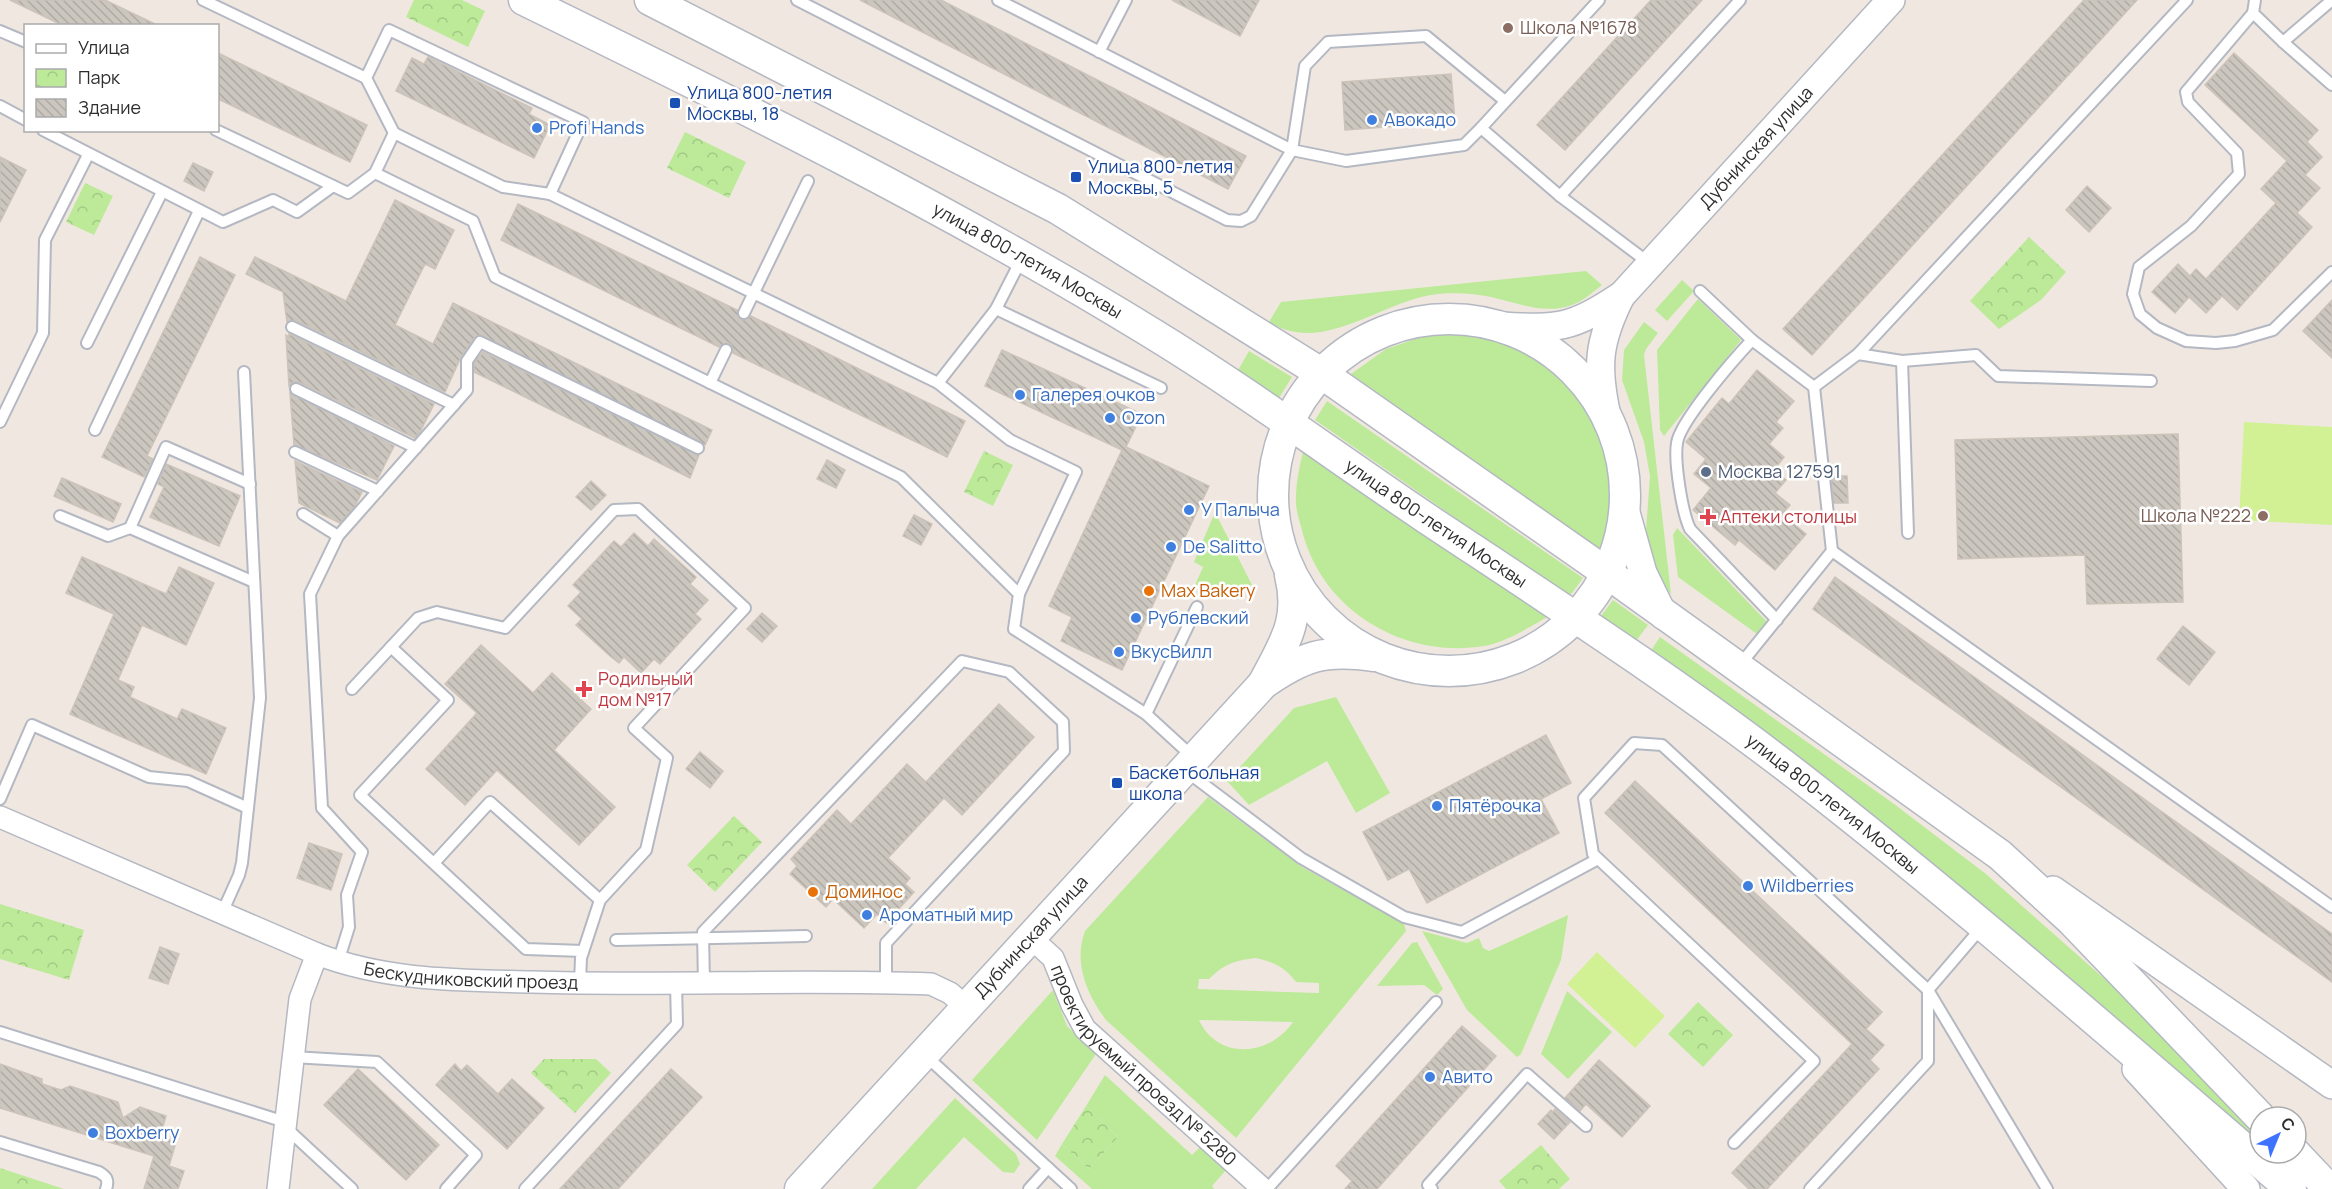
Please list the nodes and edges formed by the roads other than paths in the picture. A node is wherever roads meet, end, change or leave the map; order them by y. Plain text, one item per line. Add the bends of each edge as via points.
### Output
1 (203, 0) edge
2 (524, 0) edge
3 (650, 0) edge
4 (797, 0) edge
5 (1126, 0) edge
6 (1599, 0) edge
7 (1740, 0) edge
8 (1891, 0) edge
9 (2187, 0) edge
10 (2255, 0) edge
11 (2332, 0) edge
12 (1003, 1) edge
13 (2253, 13) junction
14 (0, 31) edge
15 (24, 41) edge
16 (2283, 42) junction
17 (1099, 52) junction
18 (366, 78) junction
19 (2332, 85) edge
20 (1506, 101) junction
21 (0, 106) edge
22 (24, 119) edge
23 (1481, 128) junction
24 (219, 131) edge
25 (47, 132) edge
26 (394, 133) junction
27 (1292, 150) junction
28 (88, 155) junction
29 (375, 172) junction
30 (808, 182) dead end
31 (333, 186) junction
32 (162, 192) junction
33 (550, 194) junction
34 (1560, 196) junction
35 (199, 211) junction
36 (1023, 256) junction
37 (1650, 264) junction
38 (2332, 272) edge
39 (1700, 291) dead end
40 (754, 293) junction
41 (1622, 295) junction
42 (996, 309) junction
43 (744, 314) dead end
44 (1499, 326) junction
45 (292, 327) dead end
46 (1752, 340) junction
47 (87, 343) dead end
48 (726, 350) dead end
49 (1858, 354) junction
50 (1902, 361) junction
51 (244, 372) dead end
52 (1321, 373) junction
53 (2151, 381) dead end
54 (710, 383) junction
55 (938, 383) junction
56 (1814, 387) junction
57 (1161, 388) dead end
58 (296, 389) dead end
59 (454, 405) junction
60 (1607, 416) junction
61 (0, 422) edge
62 (1289, 422) junction
63 (95, 430) dead end
64 (416, 448) junction
65 (698, 448) dead end
66 (295, 452) dead end
67 (250, 484) junction
68 (378, 491) junction
69 (1625, 509) junction
70 (303, 514) dead end
71 (60, 516) dead end
72 (130, 528) junction
73 (1908, 533) dead end
74 (339, 536) junction
75 (1832, 551) junction
76 (1287, 563) junction
77 (1607, 573) junction
78 (254, 582) junction
79 (1019, 594) junction
80 (1197, 607) dead end
81 (1664, 616) junction
82 (1576, 617) junction
83 (1777, 620) junction
84 (391, 647) junction
85 (1386, 658) junction
86 (1738, 668) junction
87 (1263, 684) junction
88 (352, 689) dead end
89 (1146, 714) junction
90 (1189, 764) junction
91 (0, 799) edge
92 (248, 808) junction
93 (0, 817) edge
94 (2000, 855) junction
95 (1598, 859) junction
96 (434, 863) junction
97 (600, 900) junction
98 (2332, 907) edge
99 (222, 913) junction
100 (1984, 925) junction
101 (806, 936) dead end
102 (1030, 937) junction
103 (704, 938) junction
104 (616, 940) dead end
105 (583, 951) junction
106 (317, 954) junction
107 (338, 962) junction
108 (580, 983) junction
109 (886, 983) junction
110 (676, 984) junction
111 (704, 984) junction
112 (1928, 990) junction
113 (1436, 1002) dead end
114 (966, 1007) junction
115 (2084, 1013) junction
116 (0, 1032) edge
117 (923, 1054) junction
118 (293, 1057) junction
119 (2332, 1085) edge
120 (2248, 1105) edge
121 (285, 1124) junction
122 (1586, 1126) dead end
123 (0, 1142) edge
124 (1734, 1143) dead end
125 (2306, 1165) edge
126 (1048, 1168) junction
127 (106, 1189) edge
128 (278, 1189) edge
129 (352, 1189) edge
130 (446, 1189) edge
131 (525, 1189) edge
132 (800, 1189) edge
133 (1029, 1189) edge
134 (1071, 1189) edge
135 (1265, 1189) edge
136 (1432, 1189) edge
137 (1810, 1189) edge
138 (2047, 1189) edge
139 (2246, 1189) edge
140 (2291, 1189) edge
141 (2329, 1189) edge

1 - 18 lane
2 - 36 main road, улица 800-летия Москвы via 813,143
3 - 52 main road via 682,11 1058,209
4 - 27 lane via 1227,220 1240,221 1251,216
5 - 17 lane
6 - 20 lane
7 - 34 lane
8 - 37 street, Дубнинская улица
9 - 49 lane
10 - 13 lane
11 - 16 lane
12 - 17 lane
13 - 16 lane
13 - 38 lane via 2186,92 2188,102 2237,153 2239,174 2191,226 2139,267 2133,294 2140,314 2157,328 2186,341 2216,343 2273,330
14 - 15 lane
16 - 19 lane
17 - 27 lane
18 - 26 lane
18 - 33 lane via 389,30 583,122
20 - 23 lane
20 - 27 lane via 1426,36 1328,42 1305,66
21 - 22 lane
23 - 27 lane via 1464,145 1346,161
23 - 34 lane
24 - 31 lane
25 - 28 lane
26 - 29 lane
26 - 33 lane via 503,187
28 - 32 lane
28 - 61 lane via 45,240 43,333
29 - 31 lane via 348,193
29 - 54 lane via 473,220 495,277
30 - 40 lane
31 - 35 lane via 297,212 273,200 223,222
32 - 35 lane
32 - 47 lane
33 - 40 lane
34 - 37 lane
35 - 63 lane
36 - 42 lane
36 - 62 main road, улица 800-летия Москвы
37 - 41 street, Дубнинская улица
39 - 46 lane
40 - 43 lane
40 - 55 lane
41 - 44 street, Дубнинская улица via 1572,324
41 - 60 street, Дубнинская улица via 1607,325 1602,346 1601,389
42 - 55 lane
42 - 57 lane
44 - 52 main road via 1452,318 1404,324 1360,343
44 - 60 main road via 1522,334 1562,360 1594,395
45 - 59 lane
46 - 56 lane
46 - 83 lane via 1684,426 1677,443 1683,513 1690,529
48 - 54 lane
49 - 50 lane
49 - 56 lane
50 - 53 lane via 1976,355 1998,376
50 - 73 lane
51 - 67 lane
52 - 62 main road
52 - 77 main road
54 - 79 lane via 901,477
55 - 79 lane via 1010,440 1076,472
56 - 75 lane
58 - 64 lane
59 - 64 lane
59 - 65 lane via 467,390 467,361 480,342
60 - 69 main road via 1622,462
62 - 76 main road via 1277,456 1273,504
62 - 82 main road, улица 800-летия Москвы
64 - 68 lane
66 - 68 lane
67 - 72 lane via 166,447
67 - 78 lane
68 - 74 lane
69 - 77 main road
69 - 81 street via 1637,558
70 - 74 lane
71 - 72 lane via 108,536
72 - 78 lane
74 - 107 lane via 310,594 322,808 362,852 348,895 349,927
75 - 83 lane
75 - 98 lane
76 - 85 main road via 1304,594 1336,630
76 - 87 main road, Дубнинская улица via 1295,595 1295,615
77 - 81 main road
77 - 82 main road
78 - 92 lane via 260,698
79 - 89 lane via 1014,629
80 - 89 lane
81 - 86 main road
82 - 85 main road via 1539,647 1494,665 1447,671 1423,669
82 - 100 main road, улица 800-летия Москвы via 1792,771
83 - 86 lane
84 - 88 lane
84 - 96 lane via 448,700 360,795
84 - 97 lane via 418,618 437,612 505,628 614,510 638,509 745,608 634,728 667,758 646,850
85 - 87 main road, Дубнинская улица via 1343,651 1319,653 1299,660
86 - 94 main road
87 - 90 main road, Дубнинская улица
89 - 90 lane
90 - 95 lane via 1301,858 1404,917 1462,932
90 - 102 main road, Дубнинская улица
91 - 92 lane via 32,725 149,777 188,781
92 - 99 lane via 239,875
93 - 99 street, Бескудниковский проезд
94 - 119 street
94 - 120 main road via 2072,921
95 - 112 lane via 1593,854 1584,798 1634,743 1662,745
95 - 124 lane via 1814,1061
96 - 97 lane via 490,802
96 - 105 lane via 526,949
97 - 105 lane
99 - 106 street, Бескудниковский проезд
100 - 112 lane
100 - 115 main road, улица 800-летия Москвы
101 - 103 lane
102 - 114 main road, Дубнинская улица
102 - 135 street, проектируемый проезд № 5280 via 1053,958 1085,1029
103 - 104 lane
103 - 109 lane via 703,932 962,661 1009,672 1063,722 1064,751 886,943
103 - 111 lane
105 - 108 lane
106 - 107 street, Бескудниковский проезд
106 - 118 street via 300,999
107 - 108 street, Бескудниковский проезд via 395,976
108 - 110 street, Бескудниковский проезд
109 - 111 street, Бескудниковский проезд
109 - 114 street, Бескудниковский проезд via 932,984
110 - 111 street, Бескудниковский проезд
110 - 131 lane via 677,1024
112 - 137 lane via 1928,1061
112 - 138 lane
113 - 135 lane
114 - 117 main road, Дубнинская улица
115 - 139 street, улица 800-летия Москвы
115 - 140 main road
116 - 121 lane
117 - 126 lane
117 - 132 main road, Дубнинская улица
118 - 121 street
118 - 130 lane via 377,1062 476,1155
121 - 128 street
121 - 129 lane
122 - 136 lane via 1527,1074 1428,1185
123 - 127 lane via 99,1172 106,1176
125 - 141 main road
126 - 133 lane
126 - 134 lane

